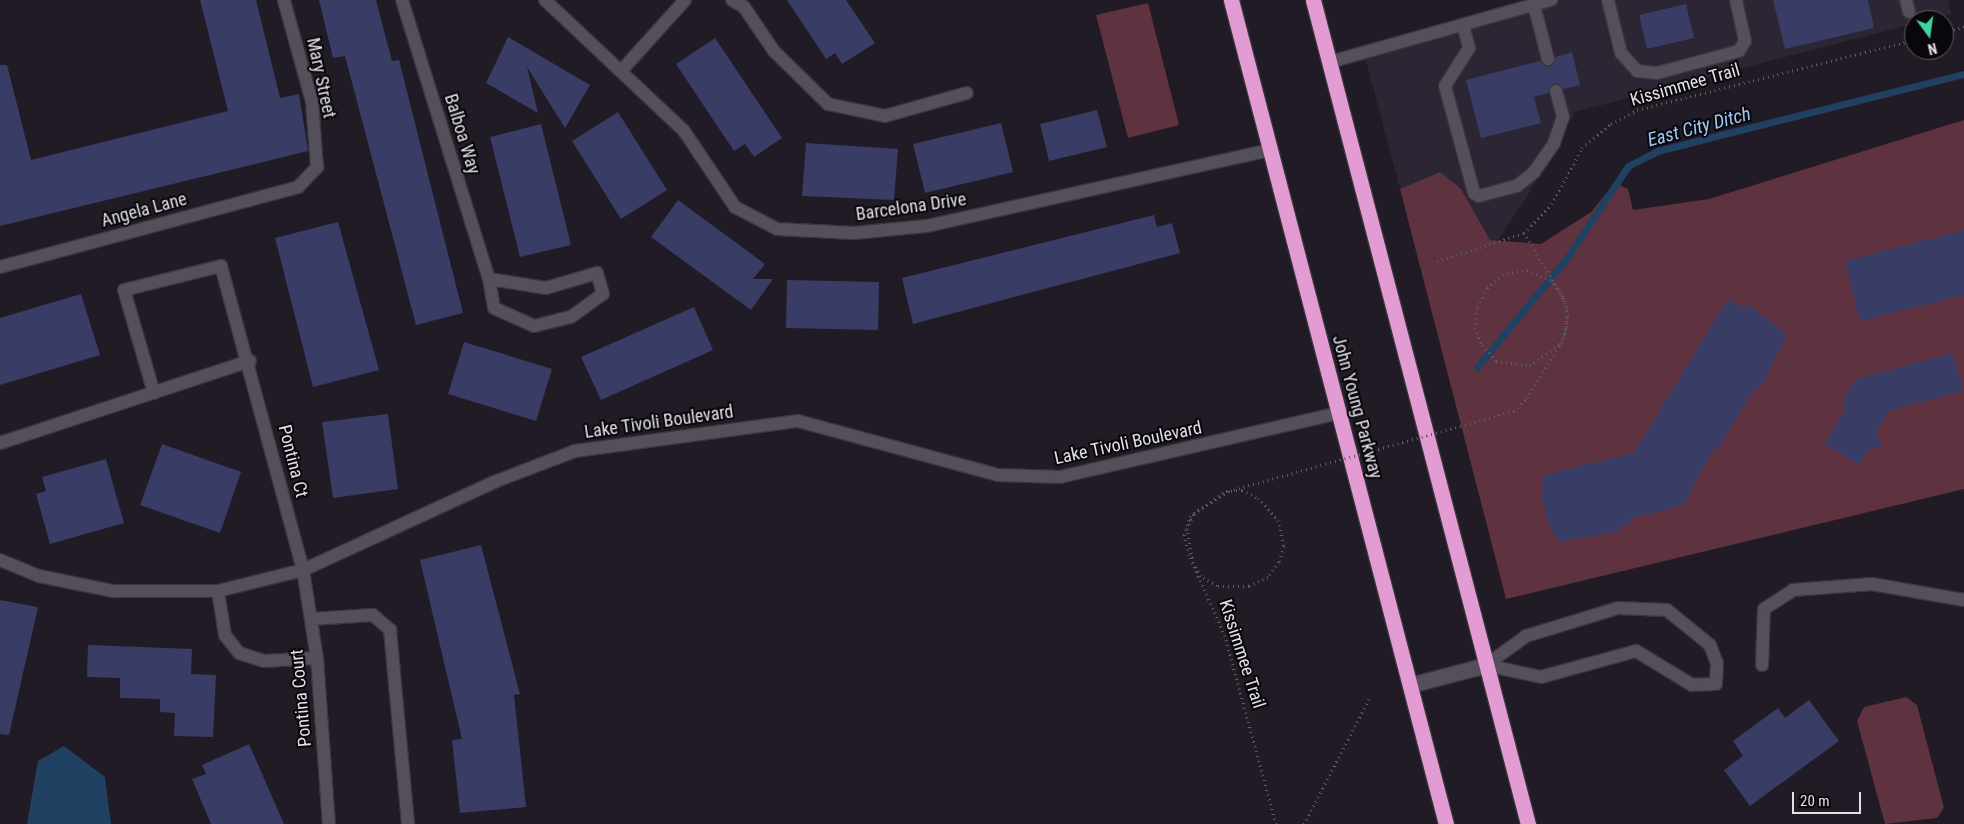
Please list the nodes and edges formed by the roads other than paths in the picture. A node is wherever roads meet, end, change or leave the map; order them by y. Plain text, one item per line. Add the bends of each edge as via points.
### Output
1 (284, 0) edge
2 (402, 0) edge
3 (545, 0) edge
4 (685, 0) edge
5 (732, 0) edge
6 (1231, 0) edge
7 (1314, 0) edge
8 (1551, 0) edge
9 (1608, 0) edge
10 (1736, 0) edge
11 (1534, 5) junction
12 (1463, 25) junction
13 (1548, 59) dead end
14 (1330, 62) junction
15 (622, 70) junction
16 (1556, 91) dead end
17 (967, 93) dead end
18 (1270, 150) junction
19 (298, 187) joint
20 (0, 268) edge
21 (489, 279) junction
22 (250, 361) junction
23 (154, 393) junction
24 (1340, 413) junction
25 (0, 443) edge
26 (0, 560) edge
27 (303, 570) junction
28 (218, 591) junction
29 (1964, 600) edge
30 (311, 619) junction
31 (317, 658) junction
32 (1762, 664) dead end
33 (1486, 665) junction
34 (1410, 685) junction
35 (329, 824) edge
36 (408, 824) edge
37 (1446, 824) edge
38 (1528, 824) edge

1 - 19 lane, Mary Street via 312,102 317,167
2 - 21 lane, Balboa Way
3 - 15 lane
4 - 15 lane
5 - 17 lane via 744,7 774,51 828,104 885,116
6 - 18 highway, John Young Parkway
7 - 14 highway
8 - 11 lane
9 - 10 lane via 1621,53 1637,71 1657,73 1739,51 1745,41
11 - 12 lane
11 - 13 lane
12 - 14 lane
12 - 16 lane via 1469,48 1445,86 1474,193 1479,196 1517,186 1534,172 1554,143 1563,117
14 - 33 highway
15 - 18 lane, Barcelona Drive via 684,131 736,207 778,228 854,233 927,226
18 - 24 highway, John Young Parkway
19 - 20 lane, Angela Lane
21 - 21 lane, Balboa Way via 494,308 534,326 571,317 603,294 597,273 546,288
22 - 23 lane
22 - 23 lane, Pontina Ct via 221,266 124,290
22 - 27 lane, Pontina Ct
23 - 25 lane
24 - 27 lane, Lake Tivoli Boulevard via 1060,477 998,475 798,421 575,451 494,482
24 - 34 highway, John Young Parkway
26 - 28 lane, Lake Tivoli Boulevard via 39,576 113,591
27 - 28 lane, Lake Tivoli Boulevard
27 - 30 lane, Pontina Court
28 - 31 lane via 225,635 239,653 264,661
29 - 32 lane via 1879,584 1793,590 1764,608
30 - 31 lane, Pontina Court
30 - 36 lane via 373,615 390,630
31 - 35 lane, Pontina Court
33 - 33 lane via 1541,677 1636,651 1692,685 1716,684 1717,663 1710,645 1667,610 1618,608 1526,636
33 - 34 street
33 - 38 highway
34 - 37 highway, John Young Parkway

